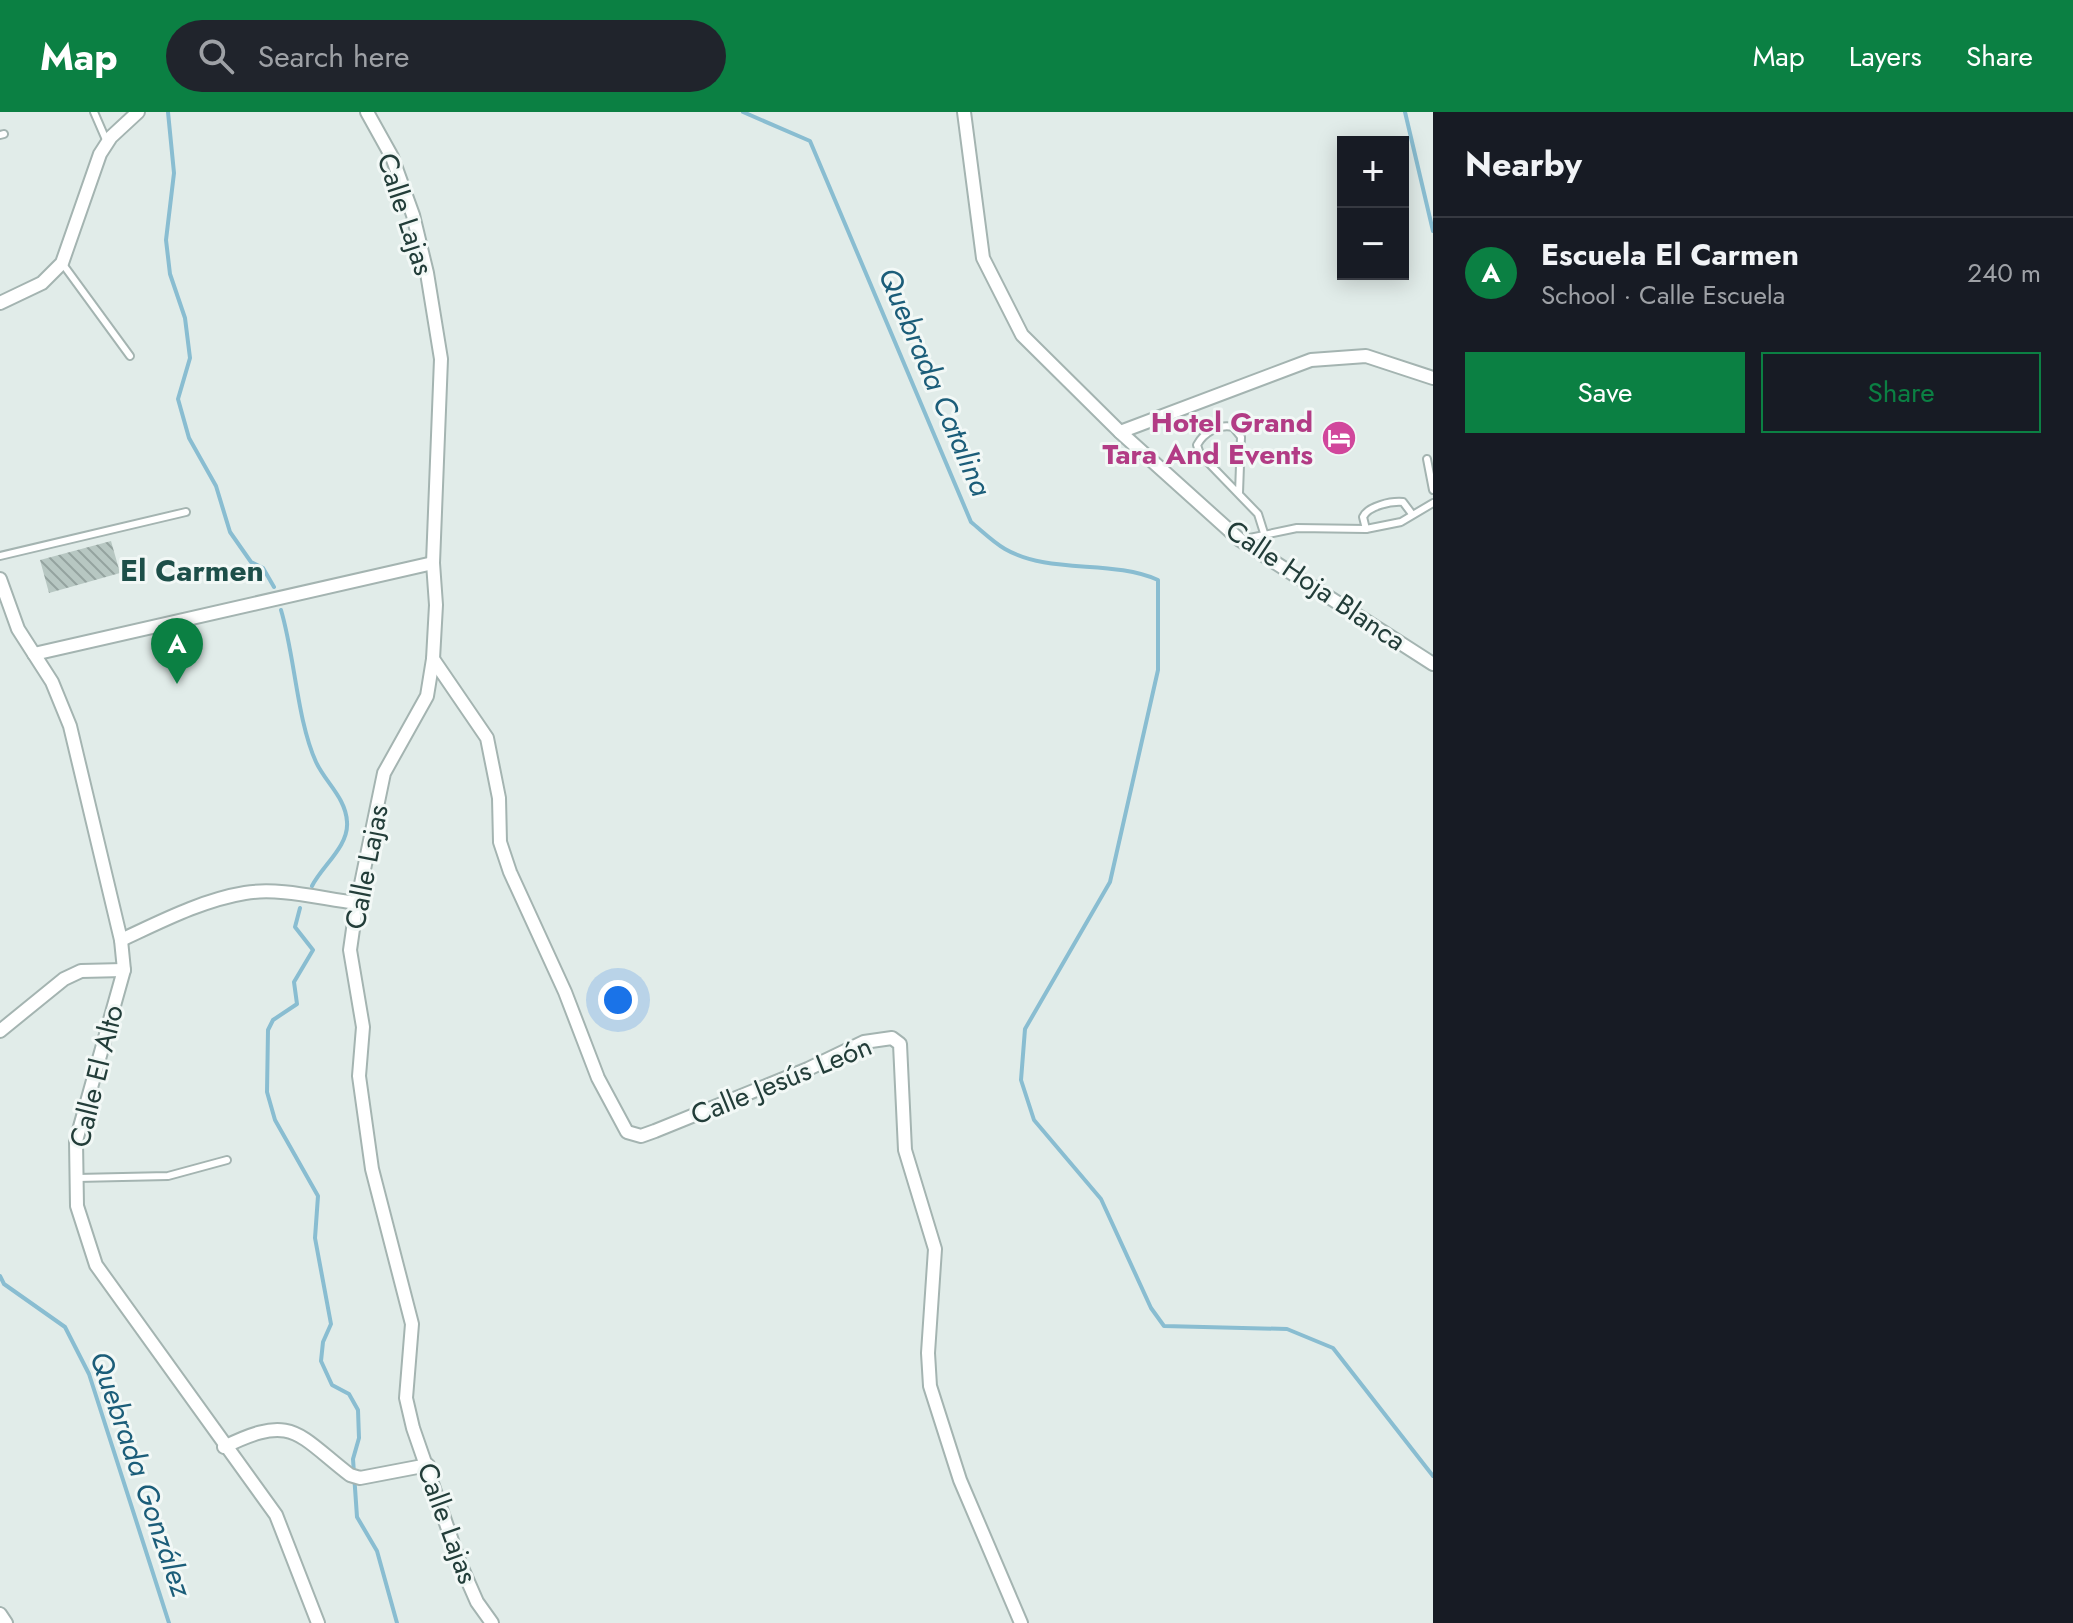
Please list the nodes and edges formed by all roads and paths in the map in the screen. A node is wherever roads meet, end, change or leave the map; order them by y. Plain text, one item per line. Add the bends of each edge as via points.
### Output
1 (94, 112) edge
2 (138, 112) edge
3 (367, 112) edge
4 (964, 112) edge
5 (107, 143) junction
6 (62, 263) junction
7 (0, 303) edge
8 (130, 356) dead end
9 (1433, 378) edge
10 (1120, 432) junction
11 (1427, 459) dead end
12 (1433, 490) edge
13 (1239, 493) junction
14 (1433, 503) edge
15 (186, 512) dead end
16 (1412, 514) junction
17 (1366, 529) junction
18 (1264, 533) junction
19 (1240, 540) junction
20 (0, 556) edge
21 (433, 563) junction
22 (0, 579) edge
23 (34, 654) junction
24 (433, 659) junction
25 (1433, 664) edge
26 (357, 903) junction
27 (121, 940) junction
28 (124, 970) junction
29 (0, 1031) edge
30 (227, 1160) dead end
31 (74, 1179) junction
32 (224, 1447) junction
33 (428, 1465) junction
34 (0, 1614) edge
35 (6, 1623) edge
36 (318, 1623) edge
37 (492, 1623) edge
38 (1021, 1623) edge

1 - 5 lane
2 - 5 street
3 - 21 street, Calle Lajas via 392,157 413,215 441,359
4 - 10 street, Calle Hoja Blanca via 983,258 995,287 1022,335
5 - 6 street
6 - 7 street via 42,283
6 - 8 lane
9 - 10 street via 1366,356 1311,360
10 - 19 street, Calle Hoja Blanca
11 - 12 lane
13 - 13 lane via 1197,445 1223,425 1241,437
13 - 18 lane via 1258,514
14 - 16 lane
15 - 20 lane
16 - 17 lane via 1401,522
16 - 17 lane via 1403,502 1370,509 1363,517
17 - 18 lane
18 - 19 lane
19 - 25 street, Calle Hoja Blanca
21 - 23 street
21 - 24 street, Calle Lajas
22 - 23 street, Calle El Alto via 18,629
23 - 27 street, Calle El Alto via 70,726
24 - 26 street, Calle Lajas via 427,696 384,773
24 - 38 street, Calle Jesús León via 487,738 499,798 500,842 510,872 598,1078 627,1132 641,1136 655,1131 864,1042 892,1038 900,1044 905,1150 935,1249 930,1386 960,1480
26 - 27 street via 245,893
26 - 33 street, Calle Lajas via 350,950 363,1027 359,1076 372,1169 412,1324 406,1398
27 - 28 street, Calle El Alto
28 - 29 street via 81,971 64,979
28 - 31 street, Calle El Alto via 76,1141
30 - 31 lane via 168,1176
31 - 32 street, Calle El Alto via 96,1265
32 - 33 street via 272,1429 302,1435 360,1478
32 - 36 street, Calle El Alto via 276,1515
33 - 37 street, Calle Lajas via 459,1561
34 - 35 street

